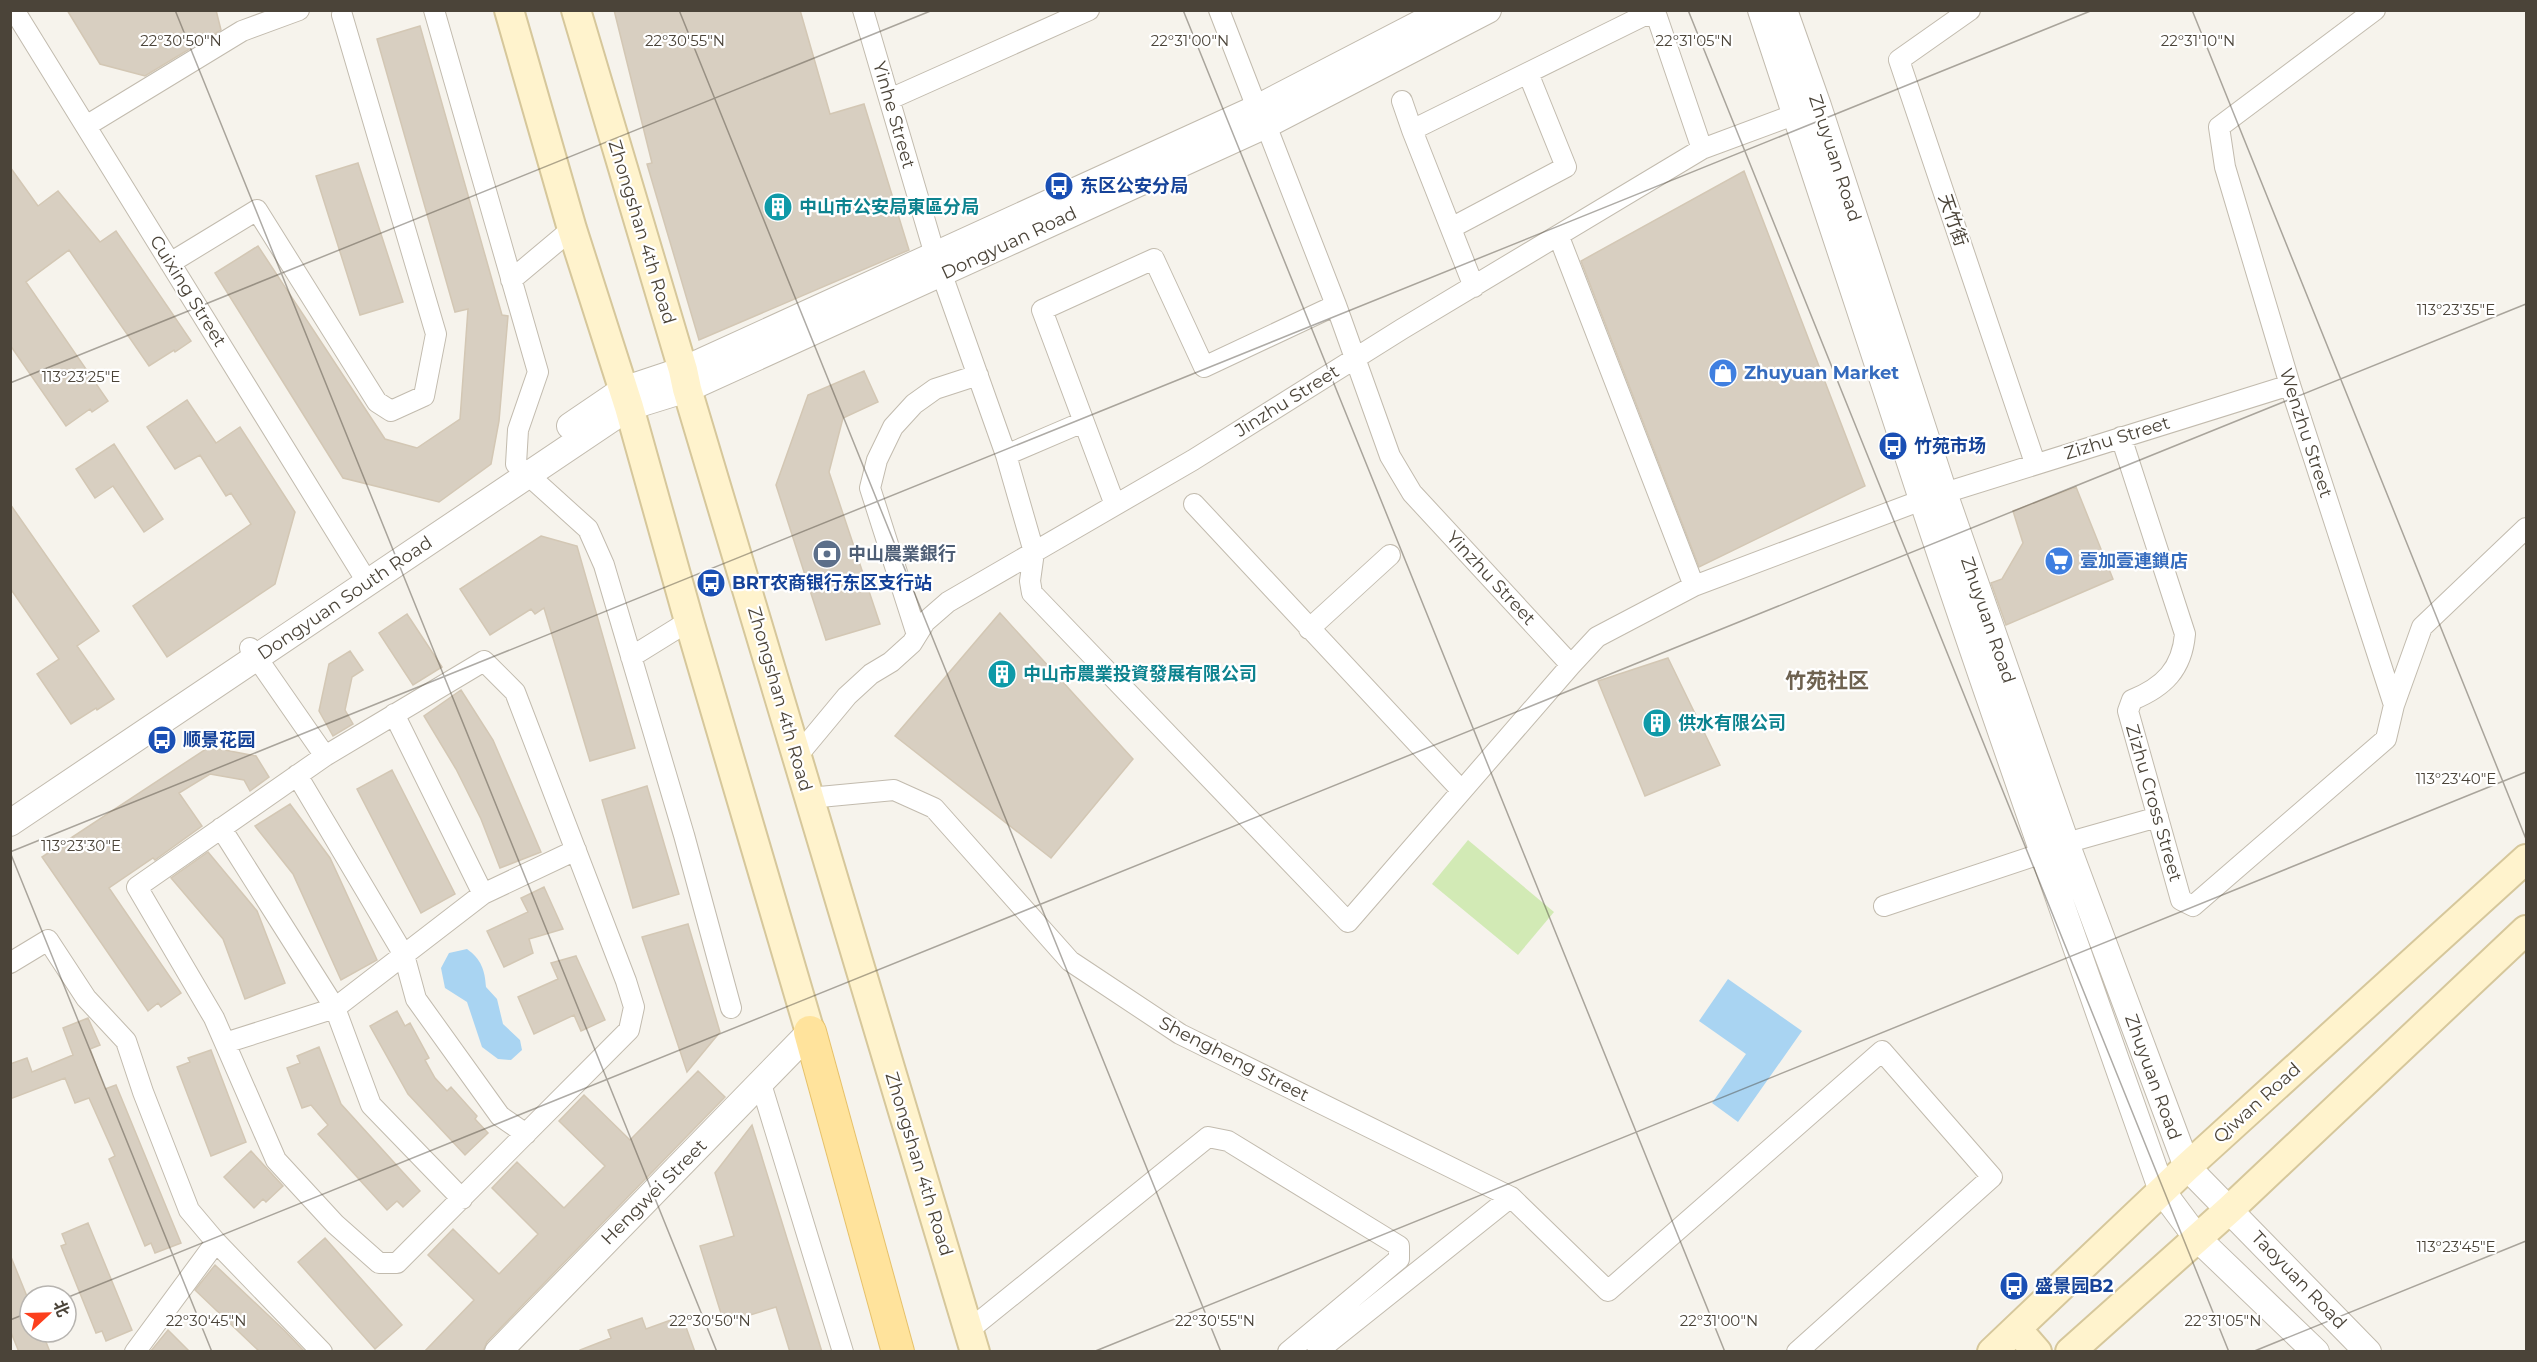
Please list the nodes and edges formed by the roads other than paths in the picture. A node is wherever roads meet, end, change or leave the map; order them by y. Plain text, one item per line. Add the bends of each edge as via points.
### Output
1 (14, 10) edge
2 (299, 10) edge
3 (434, 10) edge
4 (509, 10) edge
5 (576, 10) edge
6 (863, 10) edge
7 (1089, 10) edge
8 (1219, 10) edge
9 (1446, 10) edge
10 (1488, 10) edge
11 (1761, 10) edge
12 (1784, 10) edge
13 (1970, 10) edge
14 (2375, 11) edge
15 (344, 12) edge
16 (1528, 73) junction
17 (890, 99) junction
18 (1402, 101) dead end
19 (1807, 110) junction
20 (1262, 116) junction
21 (86, 126) junction
22 (1412, 130) junction
23 (1702, 149) junction
24 (1450, 228) junction
25 (572, 229) junction
26 (1559, 237) junction
27 (170, 263) junction
28 (938, 265) junction
29 (511, 280) junction
30 (1474, 287) junction
31 (1336, 305) junction
32 (1355, 359) junction
33 (978, 375) junction
34 (685, 380) junction
35 (2290, 385) junction
36 (626, 399) junction
37 (1083, 422) junction
38 (2121, 437) junction
39 (1006, 455) junction
40 (2035, 463) junction
41 (522, 469) junction
42 (1933, 496) junction
43 (1194, 504) dead end
44 (1115, 505) junction
45 (2526, 528) edge
46 (1034, 552) junction
47 (1390, 555) dead end
48 (361, 572) junction
49 (1694, 586) junction
50 (689, 621) junction
51 (1309, 629) junction
52 (917, 635) junction
53 (253, 653) junction
54 (631, 657) junction
55 (1571, 665) junction
56 (2394, 705) junction
57 (394, 714) junction
58 (798, 755) junction
59 (325, 756) junction
60 (297, 775) junction
61 (1461, 790) junction
62 (809, 798) junction
63 (10, 802) edge
64 (2158, 817) junction
65 (10, 823) edge
66 (221, 828) junction
67 (2054, 848) junction
68 (576, 850) junction
69 (2526, 859) edge
70 (483, 894) junction
71 (1884, 906) dead end
72 (2526, 930) edge
73 (404, 955) junction
74 (10, 963) edge
75 (335, 1008) junction
76 (731, 1008) dead end
77 (810, 1032) junction
78 (225, 1043) junction
79 (761, 1084) junction
80 (526, 1134) junction
81 (2187, 1167) junction
82 (2162, 1191) junction
83 (1511, 1197) junction
84 (462, 1199) junction
85 (2230, 1209) junction
86 (2197, 1238) junction
87 (216, 1242) junction
88 (2017, 1329) junction
89 (972, 1341) edge
90 (135, 1352) edge
91 (322, 1352) edge
92 (498, 1352) edge
93 (843, 1352) edge
94 (898, 1352) edge
95 (1288, 1352) edge
96 (1317, 1352) edge
97 (1797, 1352) edge
98 (1992, 1352) edge
99 (2037, 1352) edge
100 (2070, 1352) edge
101 (2316, 1352) edge
102 (2368, 1352) edge

1 - 21 street, Cuixing Street
2 - 21 street via 242,31
3 - 29 street
4 - 25 main road
5 - 34 main road, Zhongshan 4th Road
6 - 17 street, Yinhe Street
7 - 17 street
8 - 20 street, Yinzhu Street
9 - 20 street, Dongyuan Road
10 - 20 street, Dongyuan Road
11 - 19 street, Zhuyuan Road
12 - 19 street, Zhuyuan Road
13 - 40 street, 天竹街 via 1899,60
14 - 35 street, Wenzhu Street via 2219,127 2225,167
15 - 27 street via 436,334 424,396 391,411 377,402 257,210
16 - 22 street
16 - 23 street via 1652,14 1657,17
16 - 24 street via 1566,167
17 - 28 street, Yinhe Street
18 - 22 street
19 - 23 street, Jinzhu Street
19 - 42 street, Zhuyuan Road
20 - 28 street, Dongyuan Road
20 - 31 street, Yinzhu Street
21 - 27 street, Cuixing Street
22 - 24 street
23 - 26 street, Jinzhu Street
24 - 30 street
25 - 29 street
25 - 36 main road
26 - 30 street, Jinzhu Street
26 - 49 street
27 - 48 street, Cuixing Street
28 - 33 street, Yinhe Street
28 - 34 street, Dongyuan Road
29 - 41 street via 538,372 518,430
30 - 32 street, Jinzhu Street
31 - 32 street, Yinzhu Street
31 - 37 street via 1204,367 1154,259 1042,310
32 - 44 street, Jinzhu Street
32 - 55 street, Yinzhu Street via 1390,456 1412,493
33 - 39 street, Yinhe Street
33 - 52 street via 935,389 914,404 893,427 877,460 870,488
34 - 36 street, Dongyuan South Road
34 - 58 main road, Zhongshan 4th Road
35 - 38 street, Zizhu Street
35 - 56 street, Wenzhu Street
36 - 41 street, Dongyuan South Road
36 - 50 main road
37 - 39 street
37 - 44 street
38 - 40 street, Zizhu Street
38 - 64 street, Zizhu Cross Street via 2185,634 2183,651 2173,672 2151,692 2132,700 2128,711
39 - 46 street, Yinhe Street
40 - 42 street, Zizhu Street
41 - 48 street, Dongyuan South Road
41 - 53 street, Dongyuan South Road
41 - 54 street via 588,529 604,565
42 - 49 street
42 - 67 street, Zhuyuan Road
43 - 51 street
44 - 46 street, Jinzhu Street
45 - 56 street via 2422,627
46 - 52 street, Jinzhu Street via 948,602 925,622
46 - 61 street via 1032,592 1348,922
47 - 51 street
48 - 53 street, Dongyuan South Road
49 - 55 street via 1597,637
50 - 54 street
50 - 77 main road
51 - 61 street
52 - 58 street, Jinzhu Street via 891,662 847,696
53 - 59 street
53 - 63 street, Dongyuan South Road
53 - 65 street, Dongyuan South Road
54 - 76 street
55 - 61 street
56 - 64 street, Zizhu Cross Street via 2386,739 2193,906 2181,900
57 - 59 street
57 - 68 street via 484,661 514,692
57 - 70 street
58 - 62 main road, Zhongshan 4th Road
59 - 60 street
60 - 66 street
60 - 73 street
62 - 83 street, Shengheng Street via 894,790 934,808 1070,961 1180,1035
62 - 89 main road, Zhongshan 4th Road
64 - 67 street
66 - 75 street
66 - 78 street via 137,887
67 - 71 street
67 - 81 street, Zhuyuan Road
67 - 82 street, Zhuyuan Road
68 - 70 street
68 - 80 street via 634,1007 629,1030
69 - 81 main road, Qiwan Road
70 - 73 street
72 - 85 main road
73 - 75 street
73 - 80 street via 416,999 500,1116
74 - 87 street via 48,940 86,999 126,1041 189,1210
75 - 78 street
75 - 84 street via 371,1105
77 - 79 street, Hengwei Street
77 - 94 main road
78 - 84 street via 276,1160 335,1224 379,1263 398,1263
79 - 92 street, Hengwei Street
79 - 93 street
80 - 84 street
81 - 82 main road, Qiwan Road
81 - 85 street, Zhuyuan Road
82 - 86 street, Taoyuan Road
82 - 88 main road, Qiwan Road
83 - 96 street
83 - 97 street, Shengheng Street via 1608,1292 1882,1051 1992,1177
85 - 86 main road
85 - 102 street, Taoyuan Road
86 - 100 main road
86 - 101 street, Taoyuan Road
87 - 90 street
87 - 91 street
88 - 98 main road, Qiwan Road
88 - 99 main road
89 - 95 street via 1208,1137 1228,1142 1399,1246 1398,1259

